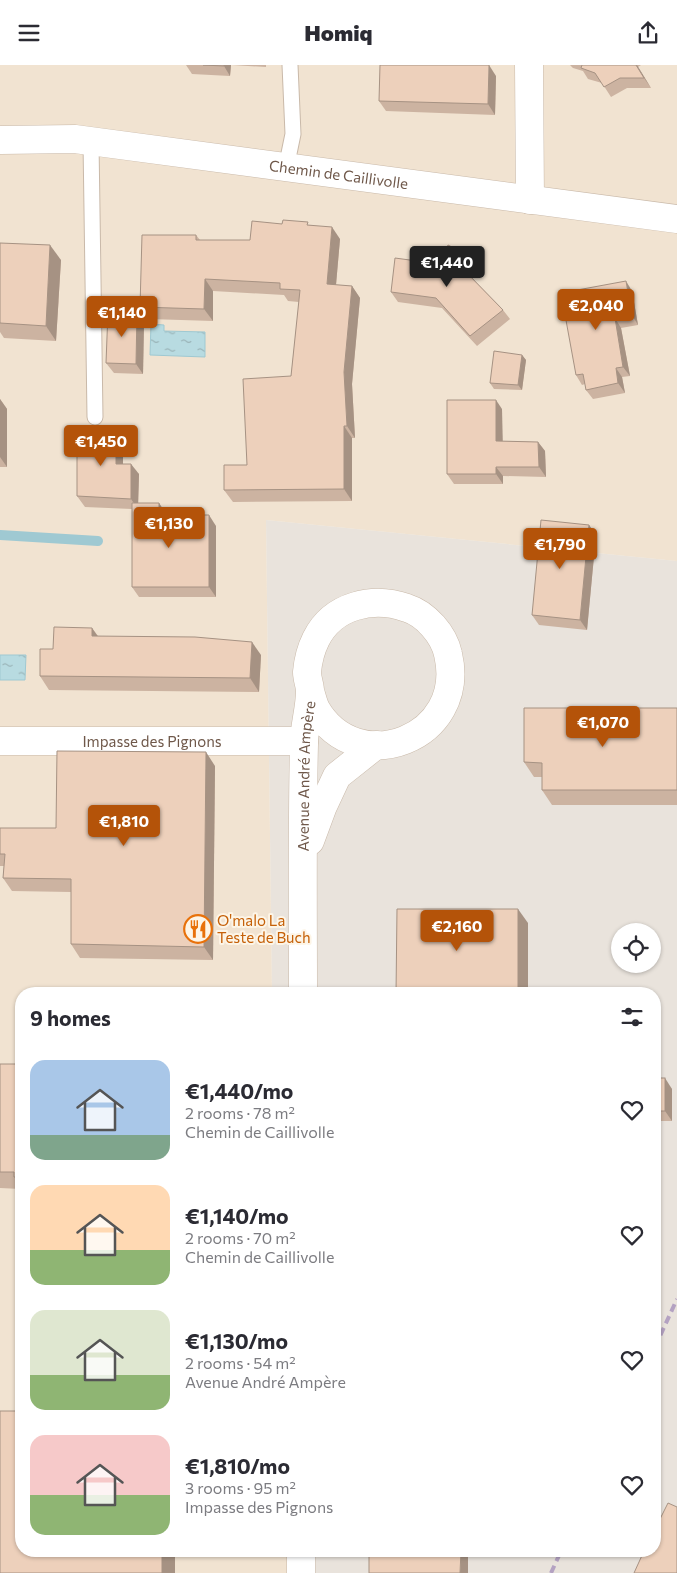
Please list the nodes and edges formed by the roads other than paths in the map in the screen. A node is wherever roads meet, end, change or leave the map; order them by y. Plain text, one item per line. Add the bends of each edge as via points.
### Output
1 (290, 65) edge
2 (530, 65) edge
3 (0, 140) edge
4 (91, 141) junction
5 (286, 168) junction
6 (530, 200) junction
7 (677, 219) edge
8 (95, 417) dead end
9 (310, 691) junction
10 (0, 741) edge
11 (304, 741) junction
12 (376, 745) junction
13 (303, 861) junction
14 (303, 987) edge
15 (301, 1557) edge
16 (300, 1573) edge

1 - 5 lane via 293,134
2 - 6 street
3 - 4 street, Chemin de Caillivolle
4 - 5 street, Chemin de Caillivolle
4 - 8 lane
5 - 6 street, Chemin de Caillivolle
6 - 7 street, Chemin de Caillivolle
9 - 11 street, Avenue André Ampère
9 - 12 street, Avenue André Ampère via 316,708 327,723 358,742
9 - 12 street, Avenue André Ampère via 307,673 316,638 341,613 376,601 411,609 426,619 439,634 450,661 449,691 442,709 430,725 414,737 395,744
10 - 11 street, Impasse des Pignons
11 - 13 street, Avenue André Ampère
12 - 13 street, Avenue André Ampère via 337,776 322,805
13 - 14 street, Avenue André Ampère
15 - 16 street

